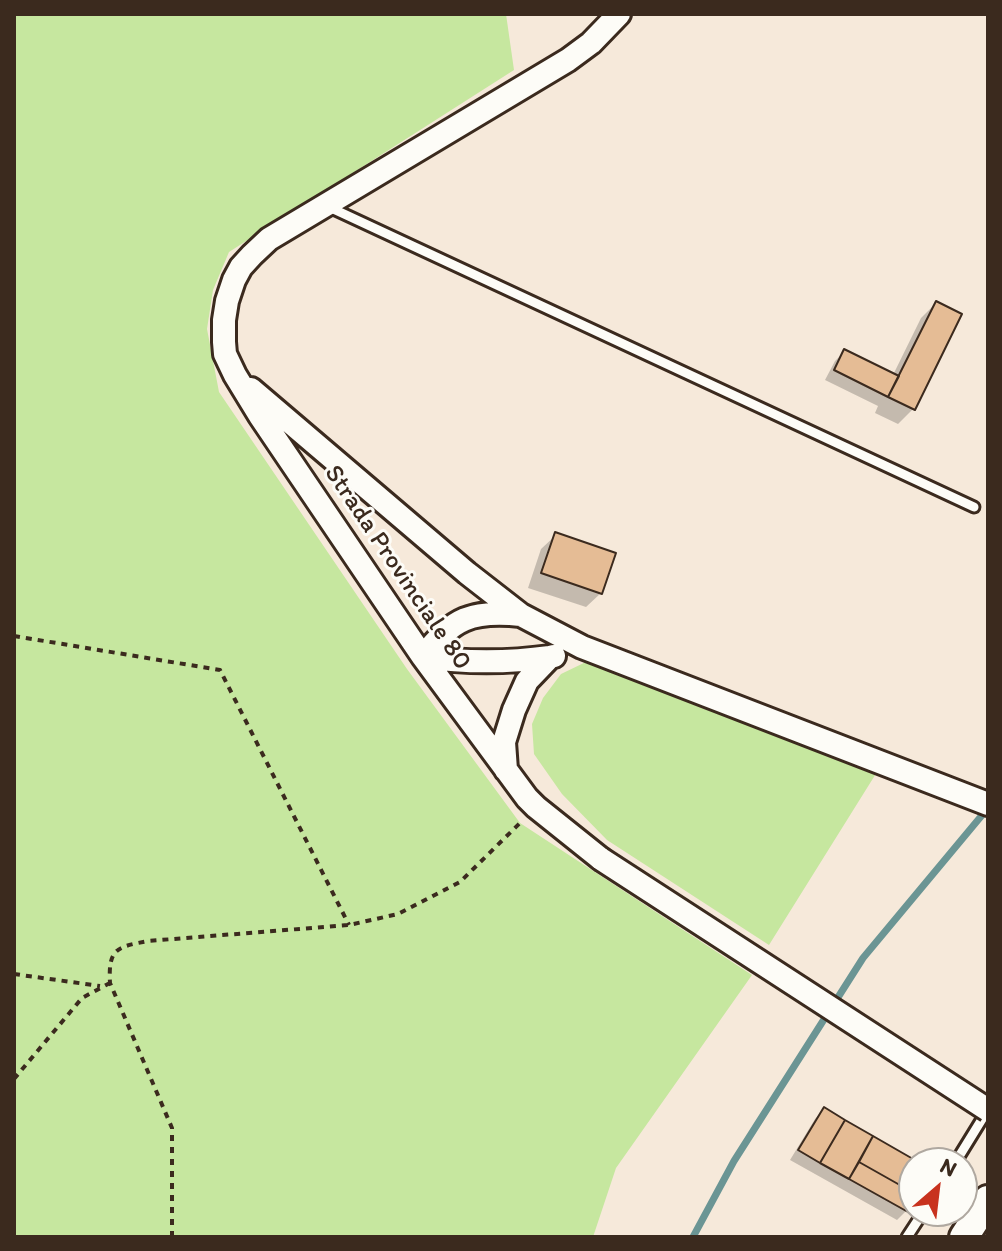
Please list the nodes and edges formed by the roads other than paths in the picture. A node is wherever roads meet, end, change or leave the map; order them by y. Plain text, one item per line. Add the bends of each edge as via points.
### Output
1 (619, 14) edge
2 (326, 205) junction
3 (235, 375) junction
4 (974, 507) dead end
5 (521, 615) junction
6 (582, 647) junction
7 (423, 657) junction
8 (550, 657) junction
9 (506, 770) junction
10 (979, 801) edge
11 (988, 1110) edge
12 (965, 1147) edge
13 (988, 1200) edge
14 (964, 1237) edge

1 - 2 street, Strada Provinciale 80 via 568,60
2 - 3 street, Strada Provinciale 80 via 269,239 234,280 223,331 225,354
2 - 4 lane
3 - 5 street
3 - 7 street, Strada Provinciale 80
5 - 6 street
5 - 7 street via 465,618 437,638
6 - 8 street
6 - 10 street
7 - 8 street via 464,662
7 - 9 street, Strada Provinciale 80
8 - 9 street via 527,681 514,710 504,742
9 - 11 street, Strada Provinciale 80, bridge via 536,807 601,859
11 - 12 lane
13 - 14 main road

